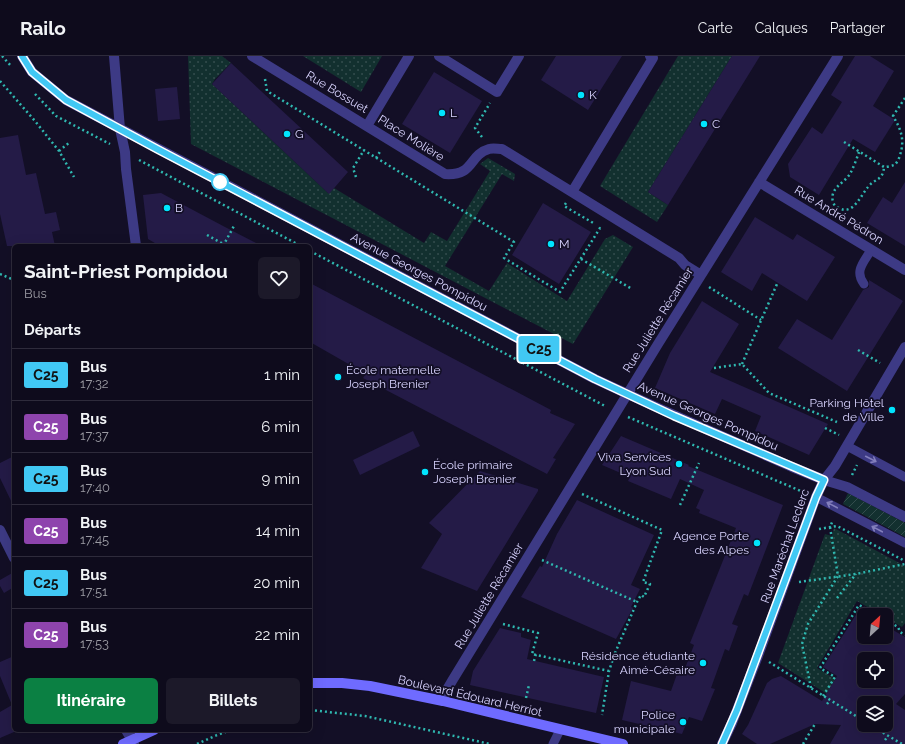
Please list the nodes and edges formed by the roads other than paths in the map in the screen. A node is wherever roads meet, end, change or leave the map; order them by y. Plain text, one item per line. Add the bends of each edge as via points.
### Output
1 (22, 56) edge
2 (114, 56) edge
3 (409, 56) edge
4 (439, 56) edge
5 (519, 56) edge
6 (650, 56) edge
7 (838, 56) edge
8 (257, 59) edge
9 (367, 126) junction
10 (120, 129) junction
11 (759, 182) junction
12 (572, 192) junction
13 (136, 244) edge
14 (871, 250) junction
15 (905, 270) edge
16 (700, 278) junction
17 (864, 284) dead end
18 (905, 347) edge
19 (627, 394) junction
20 (847, 446) junction
21 (905, 477) edge
22 (824, 480) junction
23 (816, 497) junction
24 (905, 517) edge
25 (0, 530) edge
26 (905, 544) edge
27 (12, 554) edge
28 (312, 683) edge
29 (443, 701) junction
30 (560, 730) junction
31 (127, 732) edge
32 (150, 732) edge
33 (606, 742) edge
34 (130, 743) edge
35 (553, 744) edge
36 (623, 744) edge
37 (722, 744) edge

1 - 10 street, Avenue Georges Pompidou via 32,72 66,100
2 - 10 street
3 - 9 street, Place Molière
4 - 5 street via 497,92
6 - 12 street via 653,58
7 - 11 street, Rue Juliette Récamier
8 - 9 street, Rue Bossuet
9 - 12 street, Place Molière via 445,174 456,175 464,171 479,154 490,148 502,149
10 - 13 street
10 - 19 street, Avenue Georges Pompidou
11 - 14 street, Rue André Pédron
11 - 16 street, Rue Juliette Récamier
12 - 16 street via 679,258
14 - 15 street, Rue André Pédron
14 - 17 lane via 859,273
16 - 19 street, Rue Juliette Récamier
18 - 20 street, Rue Maréchal Leclerc
19 - 22 street, Avenue Georges Pompidou
19 - 29 street, Rue Juliette Récamier via 445,692
20 -> 21 lane
20 - 22 street, Rue Maréchal Leclerc
22 - 23 street, Rue Maréchal Leclerc
22 - 24 street, Avenue Georges Pompidou via 847,487
26 -> 23 lane
23 - 37 street, Rue Maréchal Leclerc via 758,656
25 - 27 street
28 - 29 main road, Boulevard Édouard Herriot via 370,686
29 - 30 main road, Boulevard Édouard Herriot
30 - 33 main road, Boulevard Édouard Herriot
30 - 35 lane
31 - 34 street
32 - 34 main road
33 - 36 main road, Boulevard Édouard Herriot

